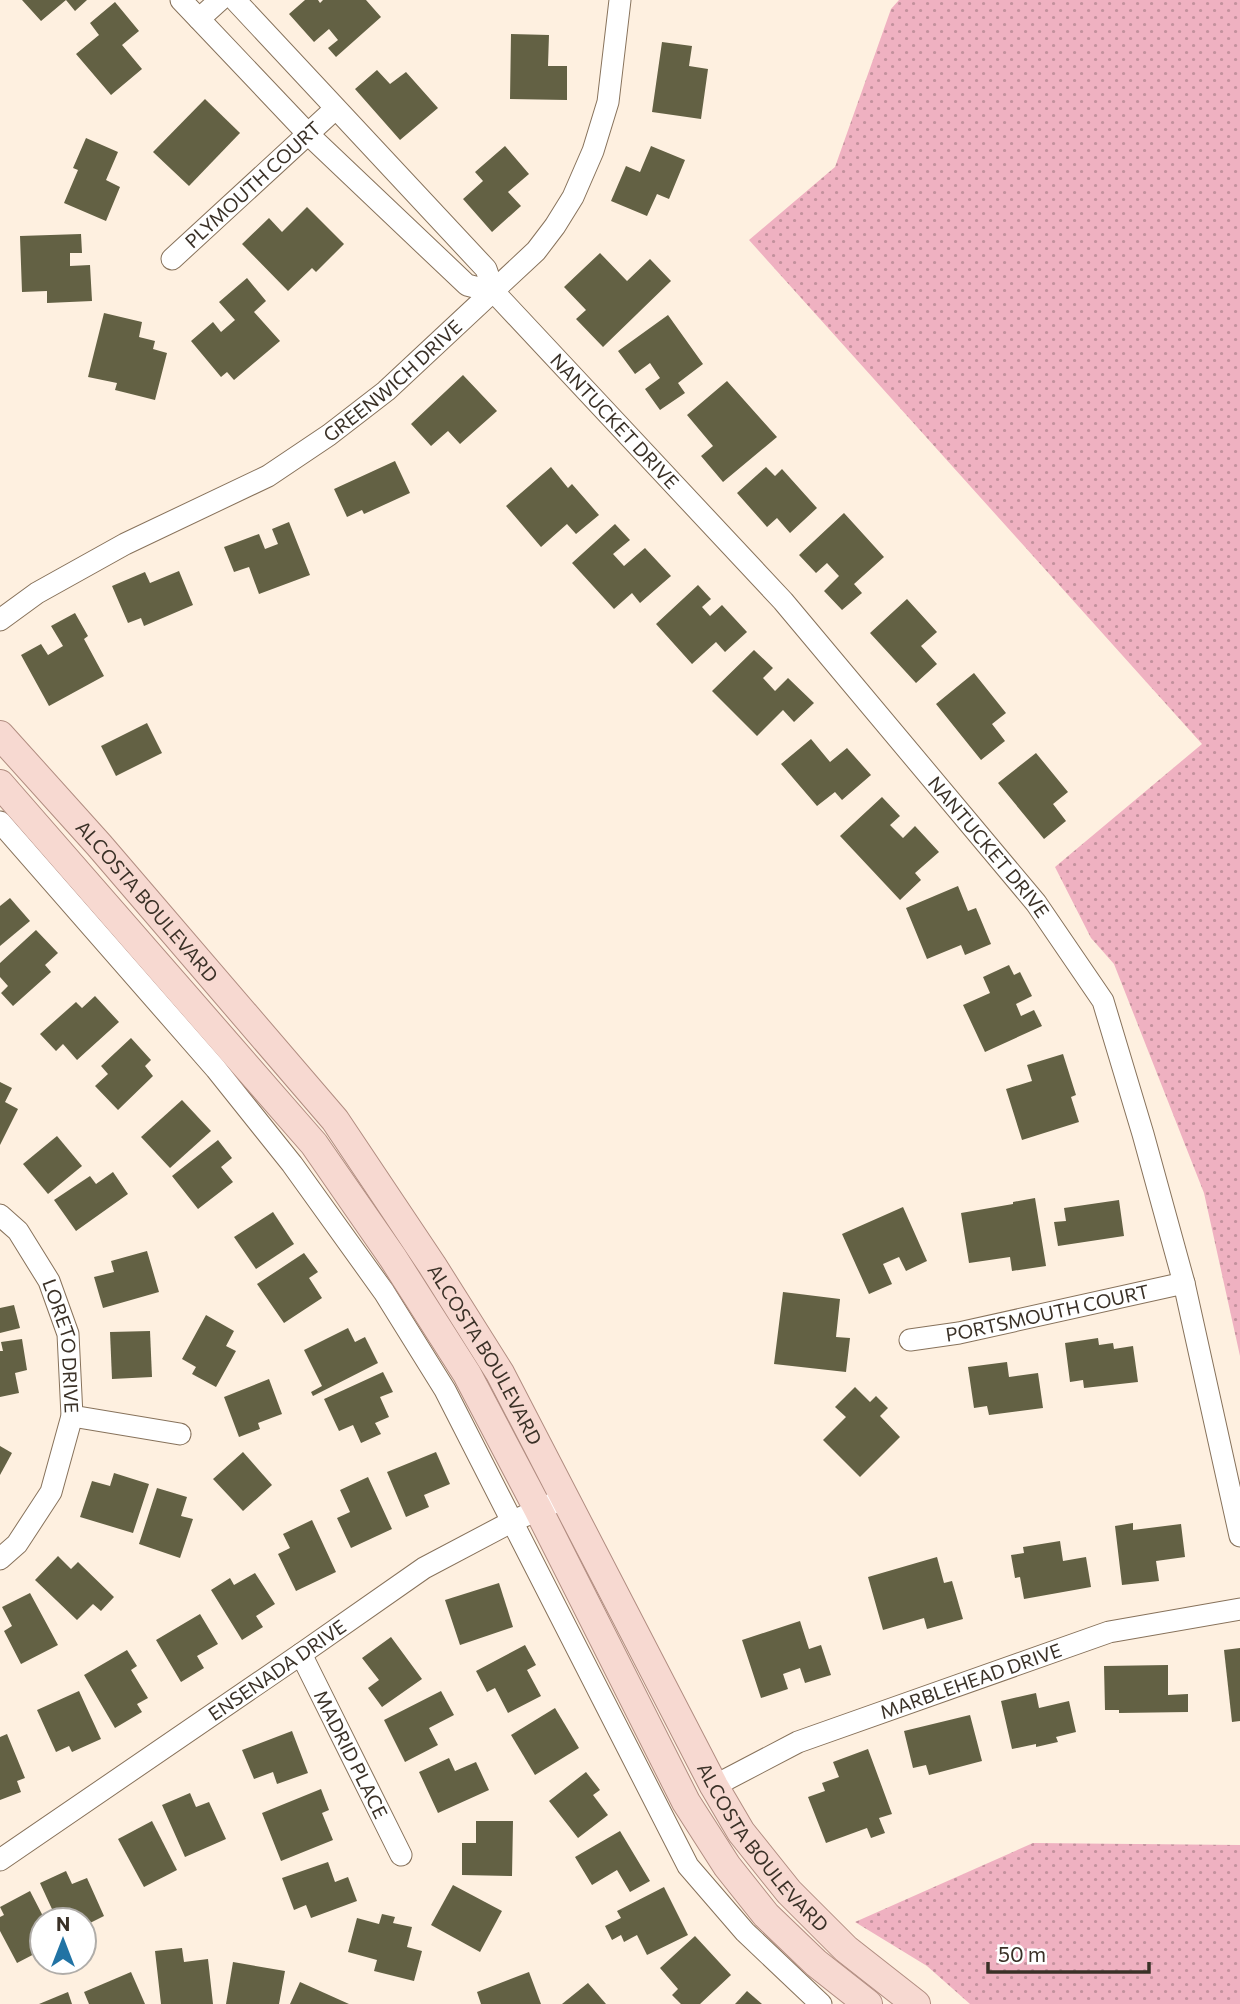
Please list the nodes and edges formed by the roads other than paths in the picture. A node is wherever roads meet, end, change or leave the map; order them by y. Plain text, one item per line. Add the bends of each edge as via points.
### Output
1 (181, 0) edge
2 (220, 0) edge
3 (235, 0) edge
4 (620, 0) edge
5 (199, 19) junction
6 (335, 109) junction
7 (309, 135) junction
8 (172, 259) dead end
9 (494, 292) junction
10 (0, 620) edge
11 (0, 735) edge
12 (0, 784) edge
13 (0, 822) edge
14 (0, 1215) edge
15 (1184, 1283) junction
16 (910, 1340) dead end
17 (72, 1416) junction
18 (180, 1434) dead end
19 (565, 1498) junction
20 (525, 1515) junction
21 (1240, 1536) edge
22 (0, 1559) edge
23 (1240, 1609) edge
24 (301, 1654) junction
25 (714, 1786) junction
26 (686, 1802) junction
27 (401, 1856) dead end
28 (0, 1860) edge
29 (821, 2004) edge
30 (868, 2004) edge
31 (916, 2004) edge

1 - 5 street, NANTUCKET DRIVE
2 - 5 street
3 - 6 street, NANTUCKET DRIVE
4 - 9 street, GREENWICH DRIVE via 608,102 573,197 536,251
5 - 7 street, NANTUCKET DRIVE
6 - 7 street, PLYMOUTH COURT
6 - 9 street, NANTUCKET DRIVE via 486,269
7 - 8 street, PLYMOUTH COURT
7 - 9 street, NANTUCKET DRIVE via 467,285
9 - 10 street, GREENWICH DRIVE via 330,436 268,476 103,556
9 - 15 street, NANTUCKET DRIVE via 783,601 1036,903 1104,1001
11 - 19 main road, ALCOSTA BOULEVARD via 335,1120 500,1373
12 - 20 main road, ALCOSTA BOULEVARD via 314,1144 467,1374
13 - 20 street, ALCOSTA BOULEVARD via 216,1069 292,1164 384,1292
14 - 17 street, LORETO DRIVE via 18,1231 53,1291 68,1334
15 - 16 street, PORTSMOUTH COURT
15 - 21 street, NANTUCKET DRIVE
17 - 18 street
17 - 22 street, LORETO DRIVE via 51,1492 17,1544
19 - 20 street, ENSENADA DRIVE
19 - 25 main road, ALCOSTA BOULEVARD
20 - 24 street, ENSENADA DRIVE via 424,1568
20 - 26 main road, ALCOSTA BOULEVARD
20 - 29 street, ALCOSTA BOULEVARD via 688,1866 745,1932
23 - 25 street, MARBLEHEAD DRIVE via 1109,1632 798,1742
24 - 27 street, MADRID PLACE
24 - 28 street, ENSENADA DRIVE
25 - 26 main road
25 - 31 main road, ALCOSTA BOULEVARD via 741,1832 789,1892 846,1949
26 - 30 main road, ALCOSTA BOULEVARD via 727,1866 766,1915

